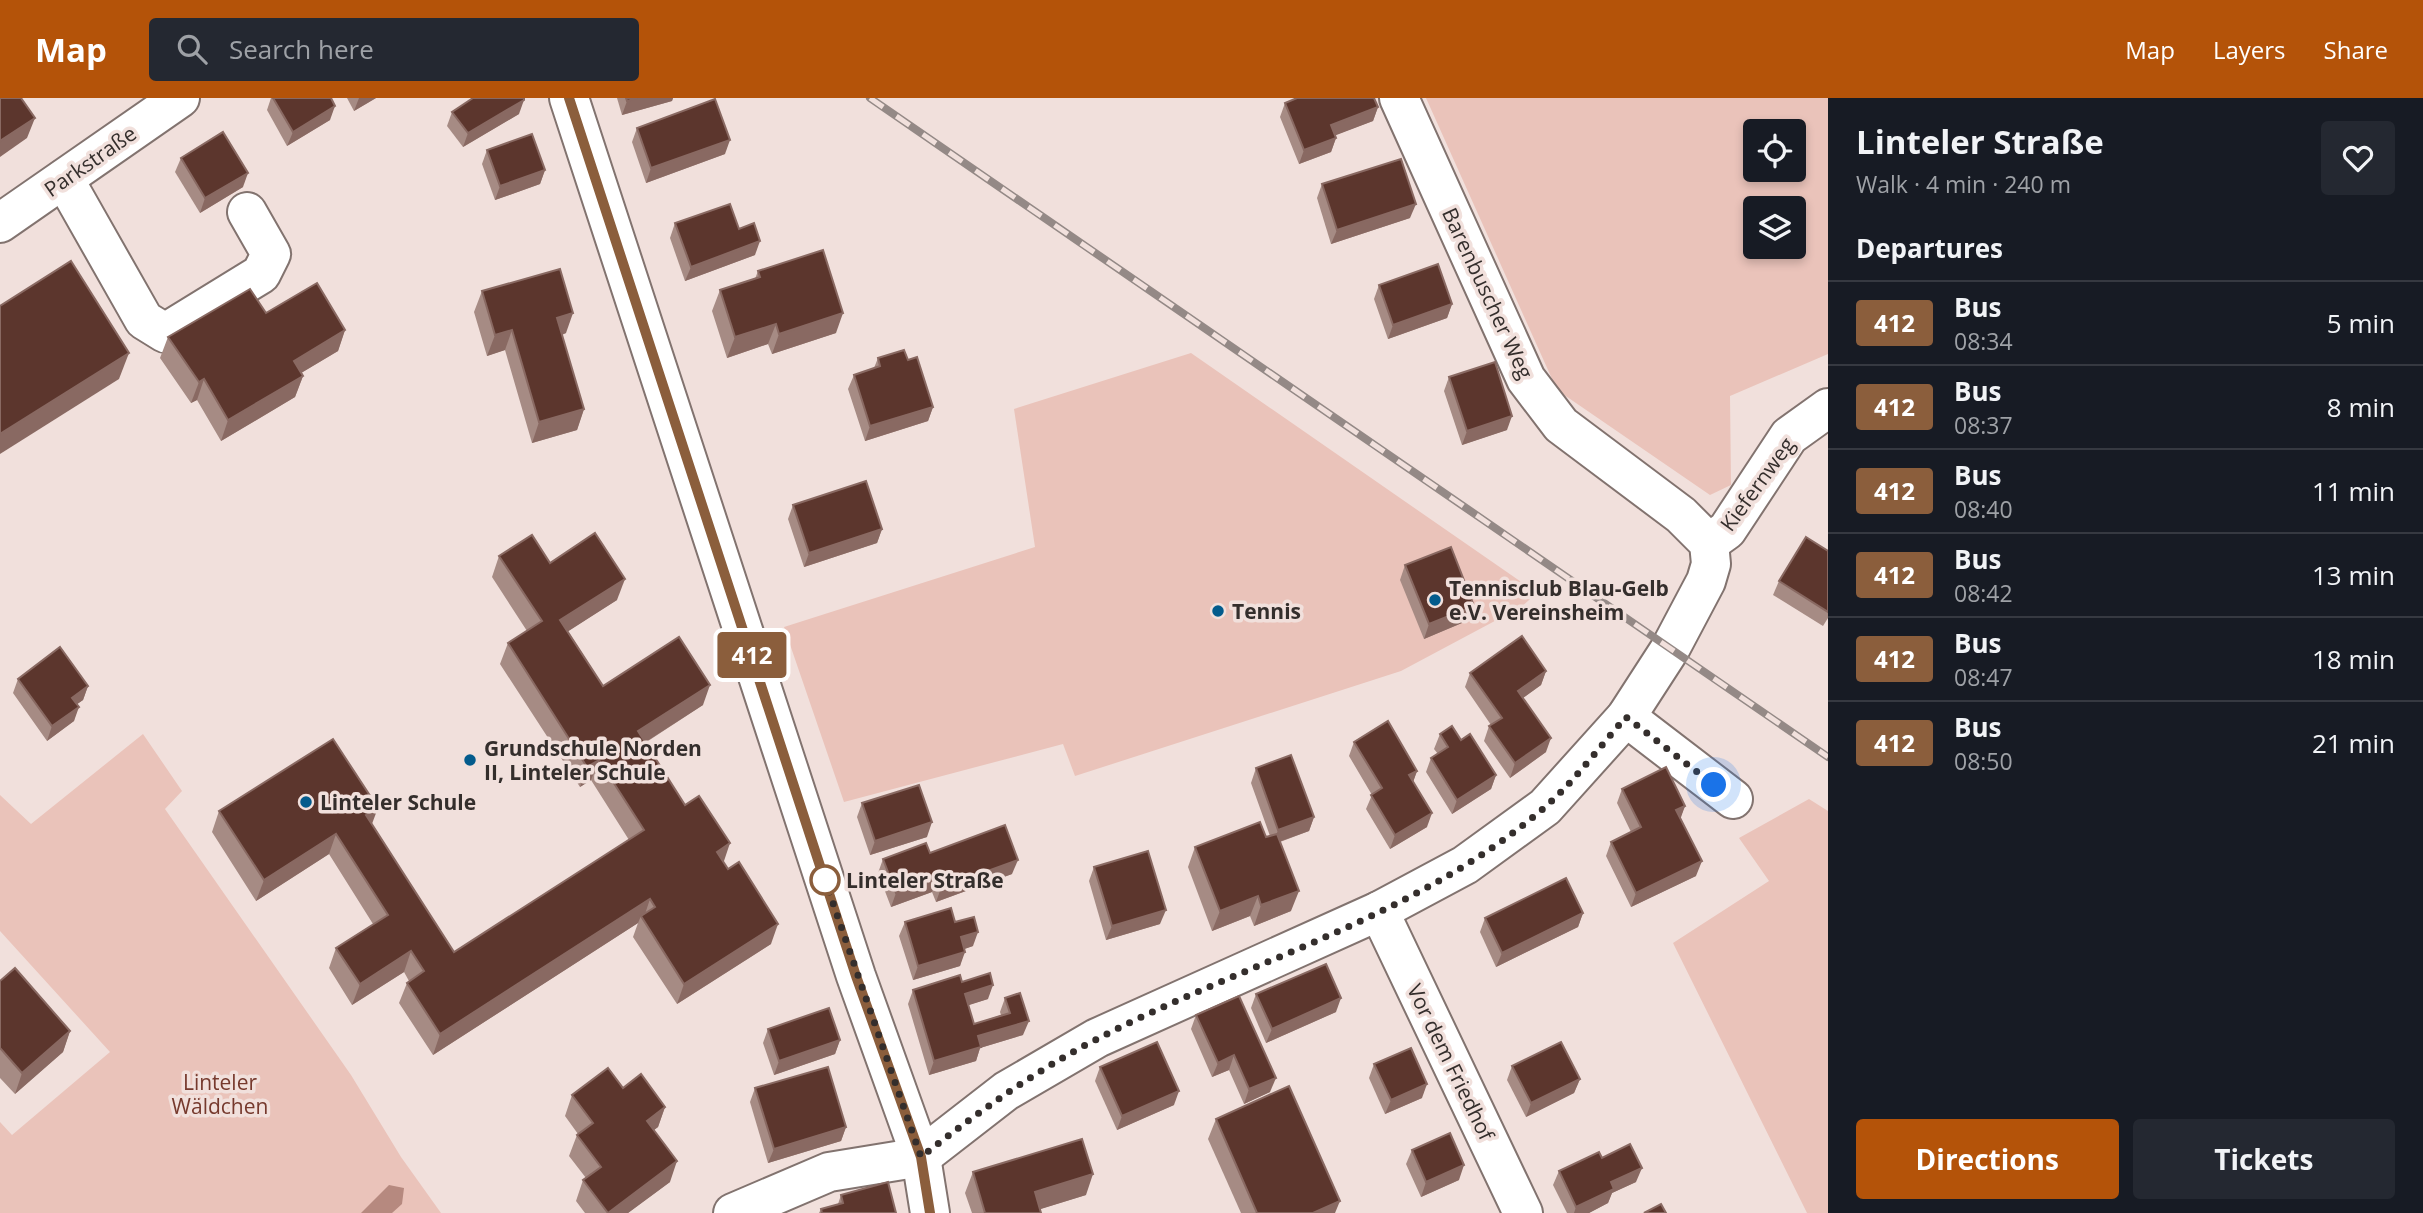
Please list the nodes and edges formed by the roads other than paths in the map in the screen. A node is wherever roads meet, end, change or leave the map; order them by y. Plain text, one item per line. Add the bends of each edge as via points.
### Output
1 (180, 98) edge
2 (569, 98) edge
3 (1399, 98) edge
4 (64, 179) junction
5 (247, 212) dead end
6 (0, 223) edge
7 (1828, 408) edge
8 (1709, 543) junction
9 (1626, 717) junction
10 (1733, 799) dead end
11 (1379, 911) junction
12 (921, 1157) junction
13 (733, 1213) edge
14 (930, 1213) edge
15 (1523, 1213) edge

1 - 4 street, Parkstraße
2 - 12 street via 856,976
3 - 8 street, Barenbuscher Weg via 1526,379 1560,425 1681,516
4 - 5 street via 144,320 165,333 261,274 271,254
4 - 6 street, Parkstraße
7 - 8 street, Kiefernweg via 1789,436 1727,530
8 - 9 street, Kiefernweg via 1711,564 1706,581
9 - 10 street
9 - 11 street, Kiefernweg via 1545,807 1465,865
11 - 12 street, Kiefernweg via 1097,1038 1006,1091
11 - 15 street, Vor dem Friedhof
12 - 13 street via 829,1172
12 - 14 street

